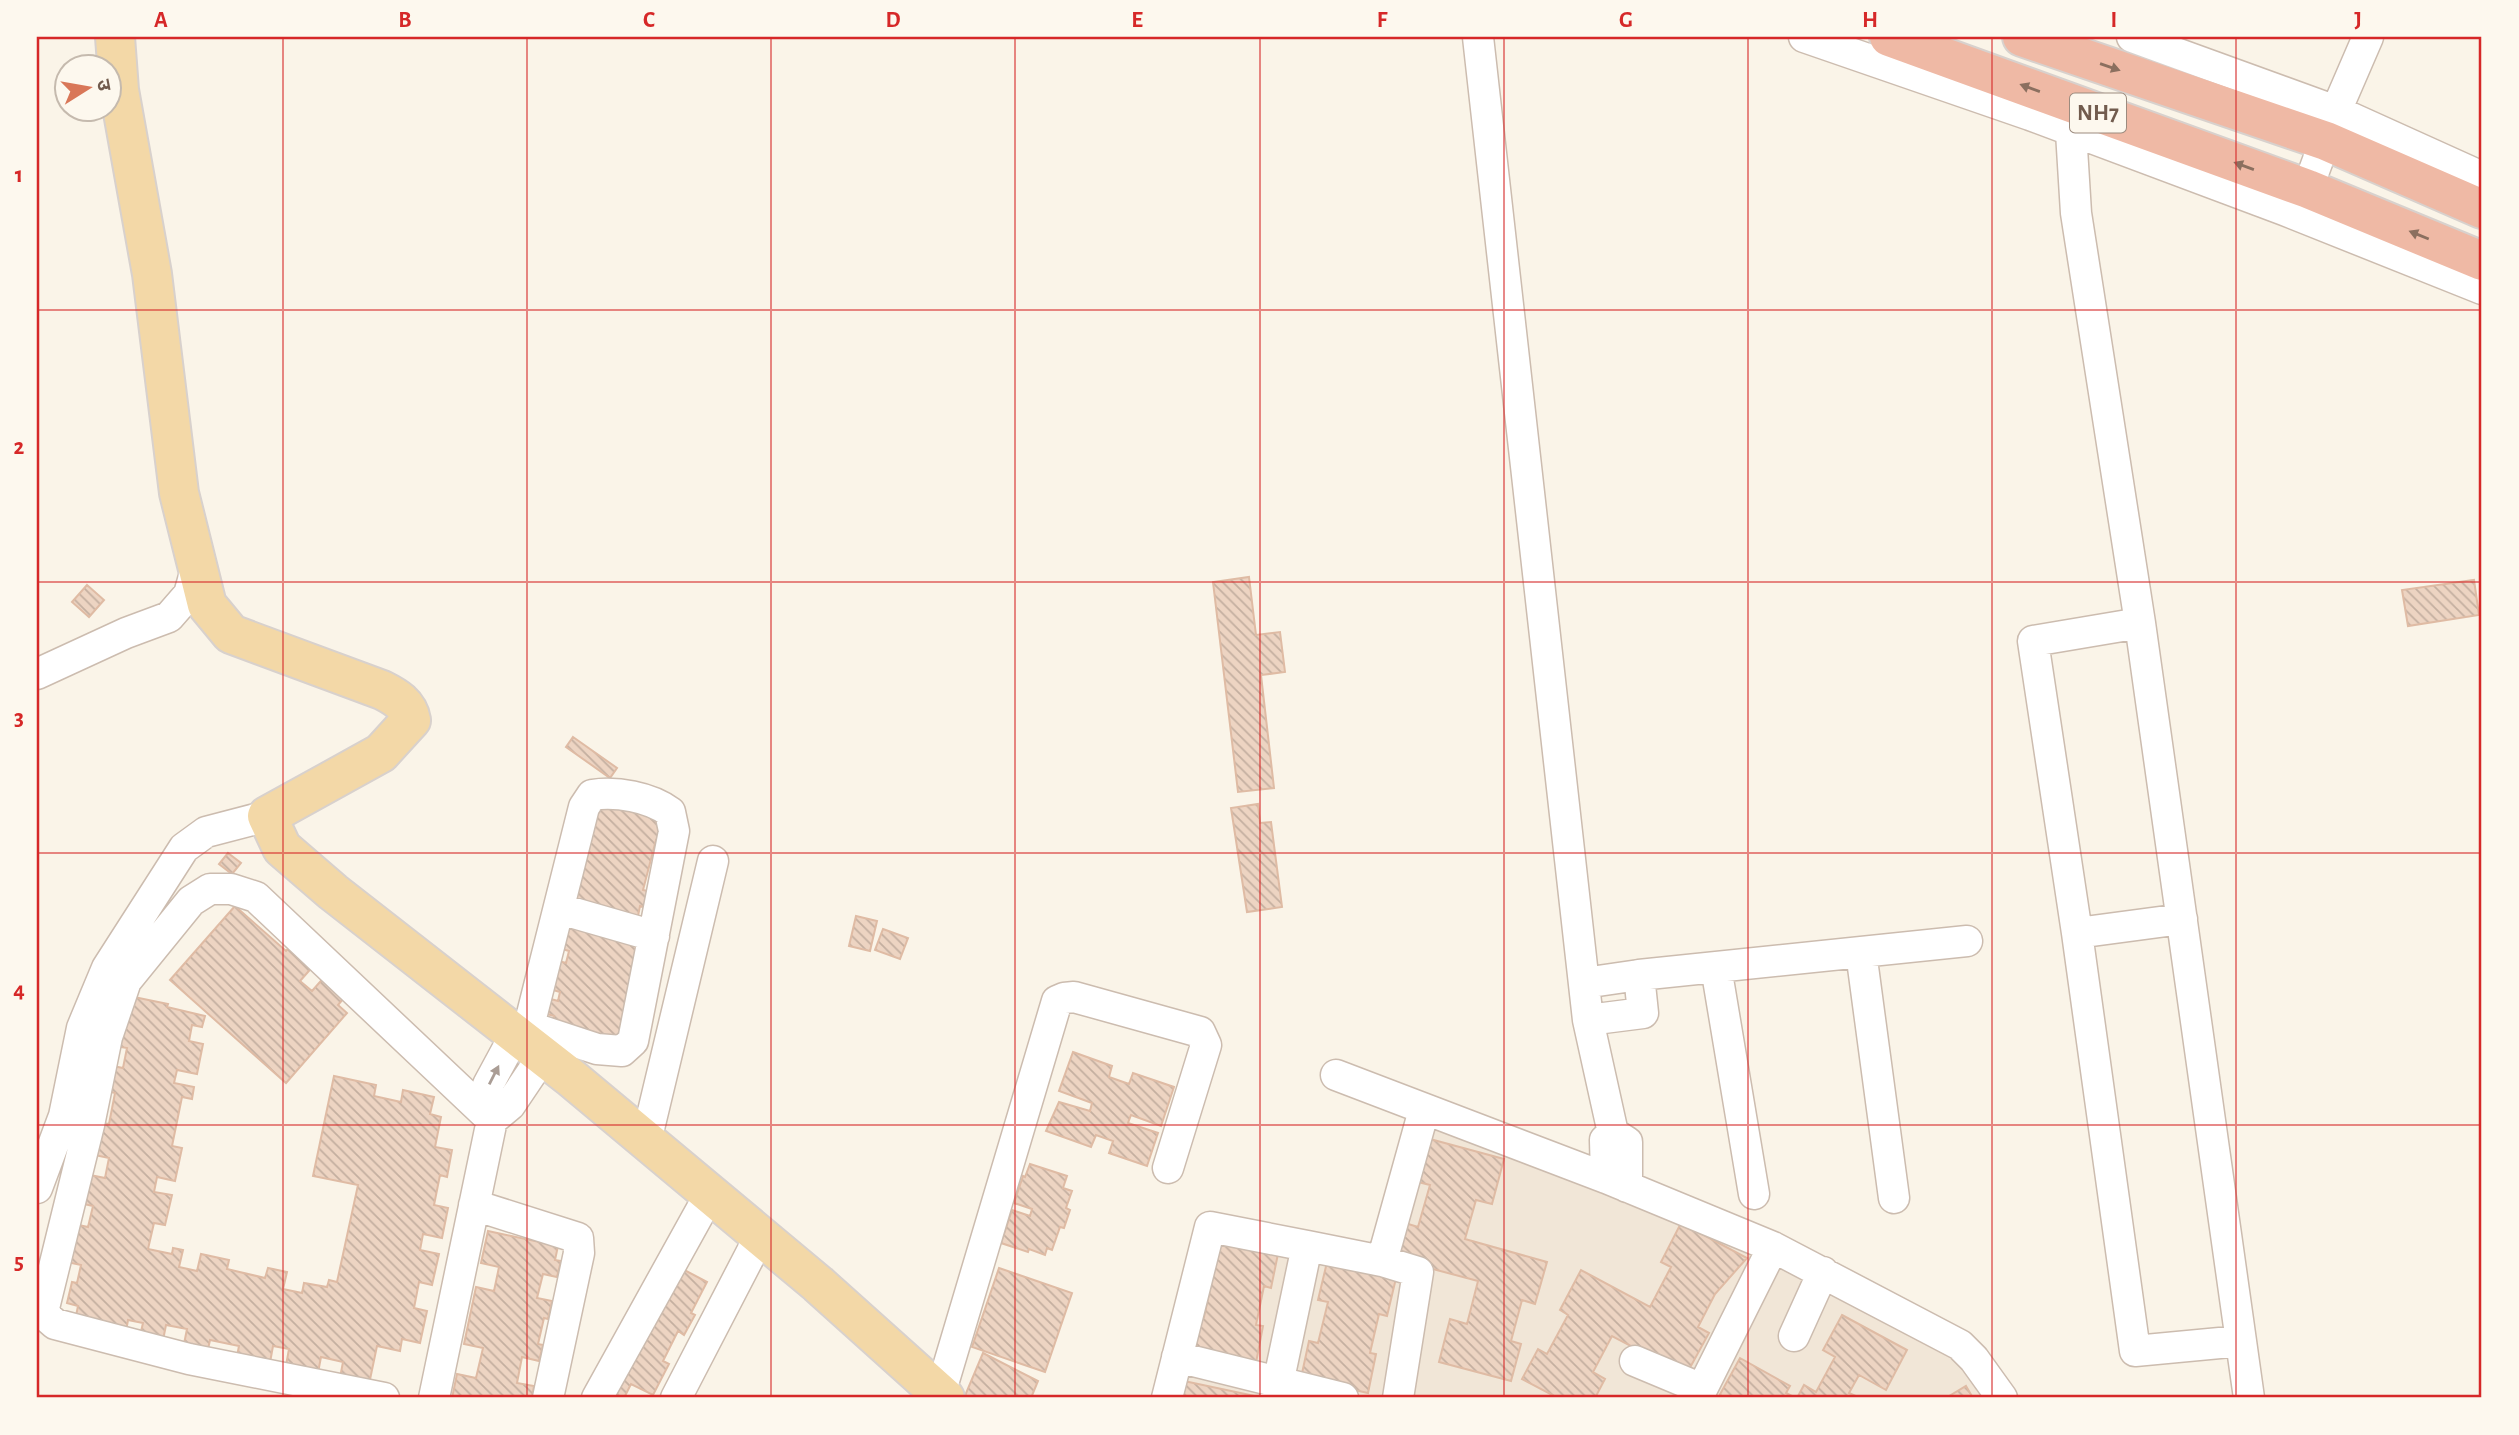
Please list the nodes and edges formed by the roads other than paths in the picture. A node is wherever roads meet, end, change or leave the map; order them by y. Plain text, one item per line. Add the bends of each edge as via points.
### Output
1 (115, 37) edge
2 (1478, 37) edge
3 (1804, 37) edge
4 (1889, 37) edge
5 (2022, 37) edge
6 (2132, 37) edge
7 (2368, 37) edge
8 (2331, 126) junction
9 (2071, 132) junction
10 (2482, 177) edge
11 (2303, 203) junction
12 (2482, 209) edge
13 (2482, 261) edge
14 (2482, 289) edge
15 (197, 565) junction
16 (2140, 623) junction
17 (37, 674) edge
18 (267, 816) junction
19 (713, 861) dead end
20 (560, 909) junction
21 (2182, 919) junction
22 (2077, 933) junction
23 (654, 936) junction
24 (1967, 941) dead end
25 (1861, 952) junction
26 (1716, 967) junction
27 (1639, 975) junction
28 (1584, 983) junction
29 (1588, 1020) junction
30 (528, 1040) junction
31 (1336, 1075) dead end
32 (1424, 1110) junction
33 (492, 1120) junction
34 (646, 1141) junction
35 (1168, 1168) dead end
36 (1616, 1183) junction
37 (37, 1188) edge
38 (710, 1194) junction
39 (1754, 1194) dead end
40 (1894, 1198) dead end
41 (474, 1205) junction
42 (760, 1236) junction
43 (1307, 1246) junction
44 (1773, 1247) junction
45 (1382, 1261) junction
46 (1823, 1272) junction
47 (1794, 1336) dead end
48 (2241, 1341) junction
49 (1177, 1357) junction
50 (1635, 1361) dead end
51 (1276, 1390) edge
52 (942, 1396) edge
53 (384, 1398) edge
54 (434, 1398) edge
55 (548, 1398) edge
56 (597, 1398) edge
57 (676, 1398) edge
58 (1167, 1398) edge
59 (1343, 1398) edge
60 (1398, 1398) edge
61 (2002, 1398) edge
62 (2249, 1398) edge

1 - 15 main road via 119,90 152,274 179,493
2 - 28 street
3 - 9 street
11 -> 4 highway, NH7
5 -> 8 highway, NH7
6 - 8 street
7 - 8 street
8 - 10 street
8 - 11 street
8 - 12 highway, NH7
9 - 11 street
9 - 16 street via 2076,214
13 -> 11 highway, NH7
11 - 14 street
15 - 17 street via 189,594 169,617
15 - 18 main road via 207,605 231,634 382,690 400,700 410,714 411,720 381,754
16 - 21 street
16 - 22 street via 2034,641
18 - 30 main road via 282,848 333,892
18 - 37 street via 206,832 184,848 107,968 82,1028 64,1116
19 - 34 street
20 - 23 street
20 - 23 street via 584,807 592,795 607,792 658,803 670,812 674,831
20 - 30 street
21 - 22 street
21 - 48 street
22 - 48 street via 2135,1351
23 - 30 street via 633,1041 622,1051
24 - 25 street
25 - 26 street
25 - 40 street
26 - 27 street
26 - 39 street
27 - 28 street
27 - 29 street via 1643,1013
28 - 29 street
29 - 36 street via 1613,1133 1627,1142
30 - 33 street via 510,1105
30 - 34 main road
31 - 32 street
32 - 36 street
32 - 45 street
33 - 41 street
33 - 53 street via 256,897 231,889 210,889 191,901 126,981 107,1037 44,1308 47,1317 55,1324 189,1359
34 - 38 main road
35 - 52 street via 1205,1039 1200,1032 1074,998 1057,1001
36 - 44 street
38 - 42 main road
38 - 56 street
41 - 54 street
41 - 55 street via 578,1238 579,1253
42 - 52 main road
42 - 57 street
43 - 45 street
43 - 49 street via 1210,1227
43 - 51 street
44 - 46 street
44 - 50 street via 1702,1389
45 - 60 street via 1418,1272
46 - 47 street
46 - 61 street via 1960,1345
48 - 62 street
49 - 51 street
49 - 58 street
51 - 59 street

